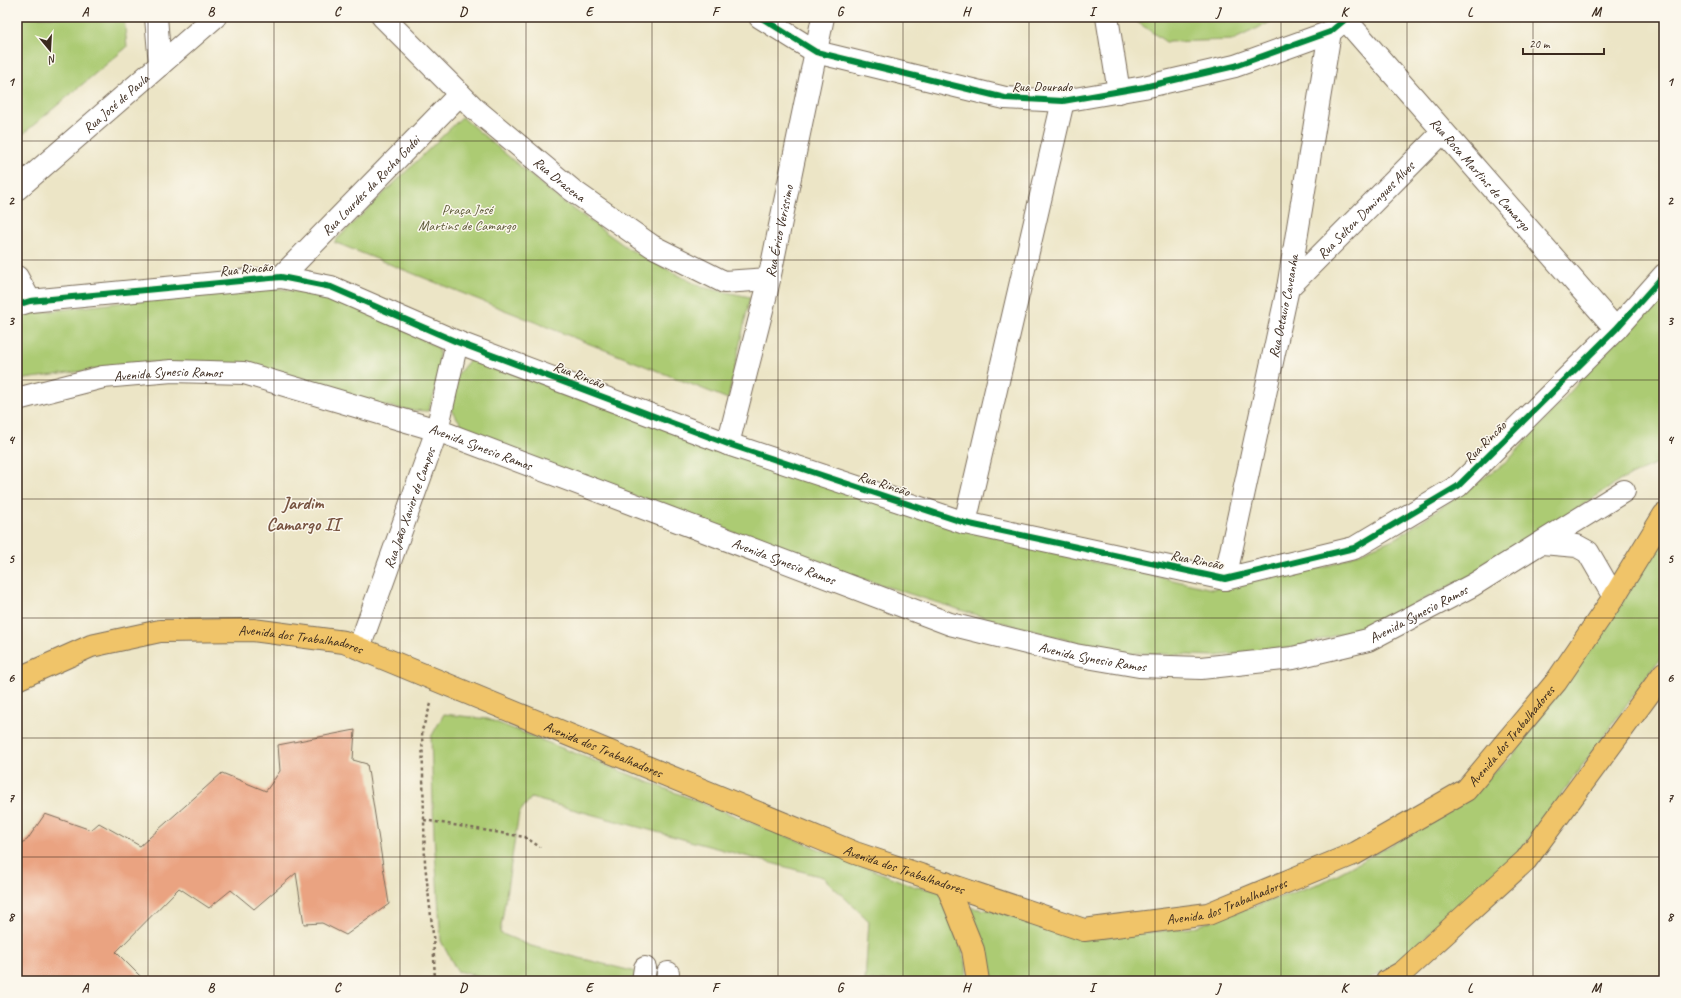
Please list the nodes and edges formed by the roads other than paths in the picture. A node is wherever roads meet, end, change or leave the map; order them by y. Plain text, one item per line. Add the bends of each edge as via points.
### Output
1 (156, 17) edge
2 (215, 17) edge
3 (383, 17) edge
4 (760, 17) edge
5 (824, 17) edge
6 (1107, 17) edge
7 (1341, 23) edge
8 (816, 52) junction
9 (160, 65) junction
10 (1119, 92) junction
11 (460, 94) junction
12 (1063, 101) junction
13 (1443, 132) junction
14 (17, 189) edge
15 (1664, 275) edge
16 (17, 277) edge
17 (281, 277) junction
18 (769, 279) junction
19 (1288, 288) junction
20 (24, 303) edge
21 (1616, 328) junction
22 (457, 342) junction
23 (17, 399) edge
24 (437, 430) junction
25 (728, 444) junction
26 (1624, 491) dead end
27 (1664, 516) edge
28 (965, 523) junction
29 (1542, 543) junction
30 (1225, 579) junction
31 (1614, 597) junction
32 (359, 648) junction
33 (1664, 673) edge
34 (17, 679) edge
35 (946, 883) junction
36 (978, 981) edge
37 (1387, 981) edge

1 - 9 street
2 - 9 street, Rua José de Paula
3 - 11 street, Rua Dracena
4 - 8 street, Rua Dourado
5 - 8 street, Rua Érico Verissimo
6 - 10 street
7 - 10 street, Rua Dourado via 1235,66
7 - 13 street, Rua Rosa Martins de Camargo
7 - 19 street, Rua Octavio Caveanha
8 - 12 street, Rua Dourado via 1005,98
8 - 18 street, Rua Érico Verissimo
9 - 14 street, Rua José de Paula
10 - 12 street, Rua Dourado
11 - 17 street, Rua Lourdes da Rocha Godoi
11 - 18 street, Rua Dracena via 474,109 572,190 652,246 724,282
12 - 28 street
13 - 19 street, Rua Selton Domingues Alves
13 - 21 street, Rua Rosa Martins de Camargo
15 - 21 street, Rua Rincão
16 - 20 street
17 - 20 street, Rua Rincão
17 - 22 street, Rua Rincão via 331,288
18 - 25 street, Rua Érico Verissimo
19 - 30 street, Rua Octavio Caveanha
21 - 30 street, Rua Rincão via 1458,486 1354,548
22 - 24 street, Rua João Xavier de Campos
22 - 25 street, Rua Rincão
23 - 24 street, Avenida Synesio Ramos via 103,377 172,371 244,374
24 - 29 street, Avenida Synesio Ramos via 950,624 1075,655 1139,666 1201,668 1292,658 1368,640 1473,585
24 - 32 street, Rua João Xavier de Campos
25 - 28 street, Rua Rincão
26 - 29 street, Avenida Synesio Ramos
27 - 31 main road, Avenida dos Trabalhadores
28 - 30 street, Rua Rincão
29 - 31 street via 1577,546 1588,552
31 - 35 main road, Avenida dos Trabalhadores via 1556,682 1466,790 1356,853 1208,914 1084,930
32 - 34 main road, Avenida dos Trabalhadores via 344,642 253,630 160,631 91,646
32 - 35 main road, Avenida dos Trabalhadores via 855,853
33 - 37 main road via 1526,860 1403,972
35 - 36 main road via 973,950

